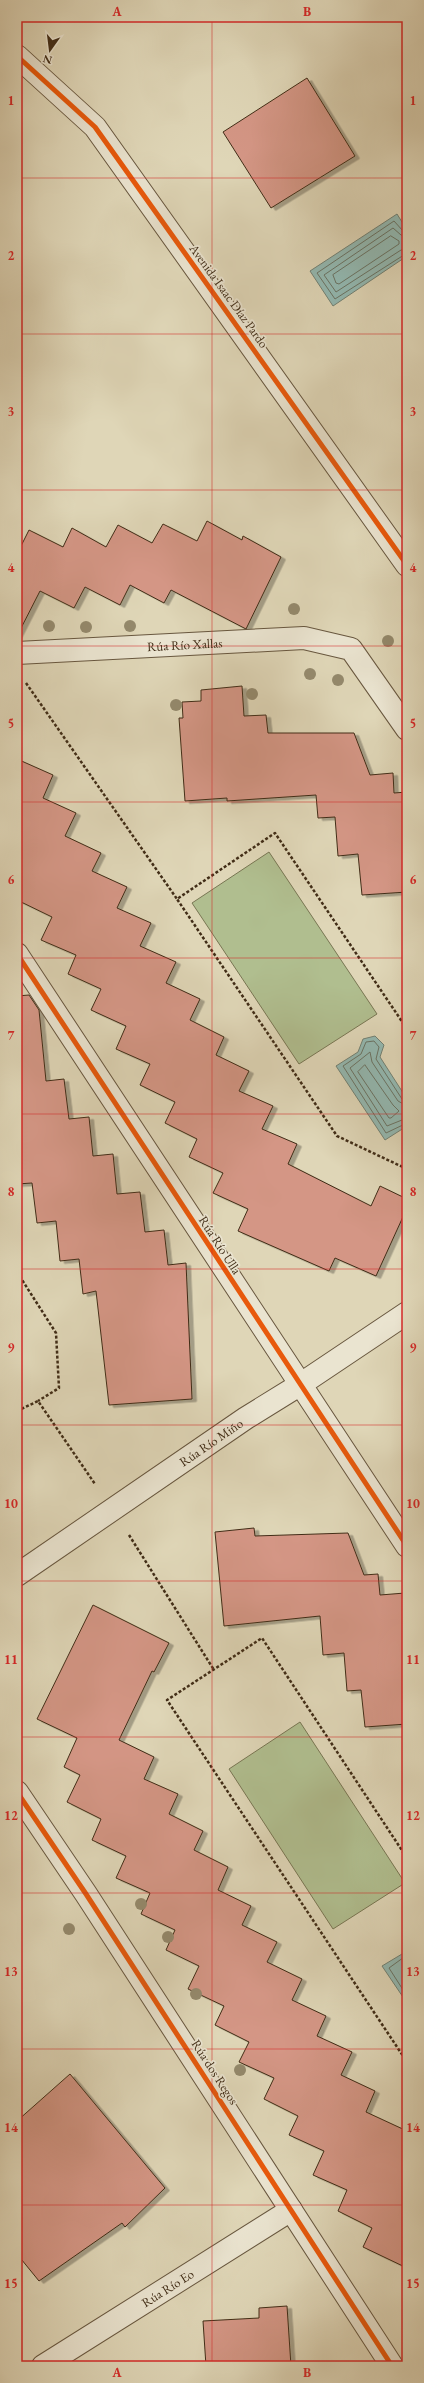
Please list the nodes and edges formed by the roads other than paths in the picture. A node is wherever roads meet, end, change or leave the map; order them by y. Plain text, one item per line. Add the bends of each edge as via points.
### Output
1 (17, 56) edge
2 (407, 565) edge
3 (17, 653) edge
4 (407, 729) edge
5 (17, 954) edge
6 (407, 1313) edge
7 (301, 1384) junction
8 (407, 1546) edge
9 (17, 1576) edge
10 (17, 1792) edge
11 (291, 2210) junction
12 (43, 2366) edge
13 (392, 2366) edge

1 - 2 street, Avenida Isaac Díaz Pardo via 95,127
3 - 4 street, Rúa Río Xallas via 304,638 351,649
5 - 7 street, Rúa Río Ulla
6 - 7 street, Rúa Río Miño
7 - 8 street, Rúa Río Ulla
7 - 9 street, Rúa Río Miño via 246,1418
10 - 11 street, Rúa dos Regos
11 - 12 street, Rúa Río Eo
11 - 13 street, Rúa dos Regos

